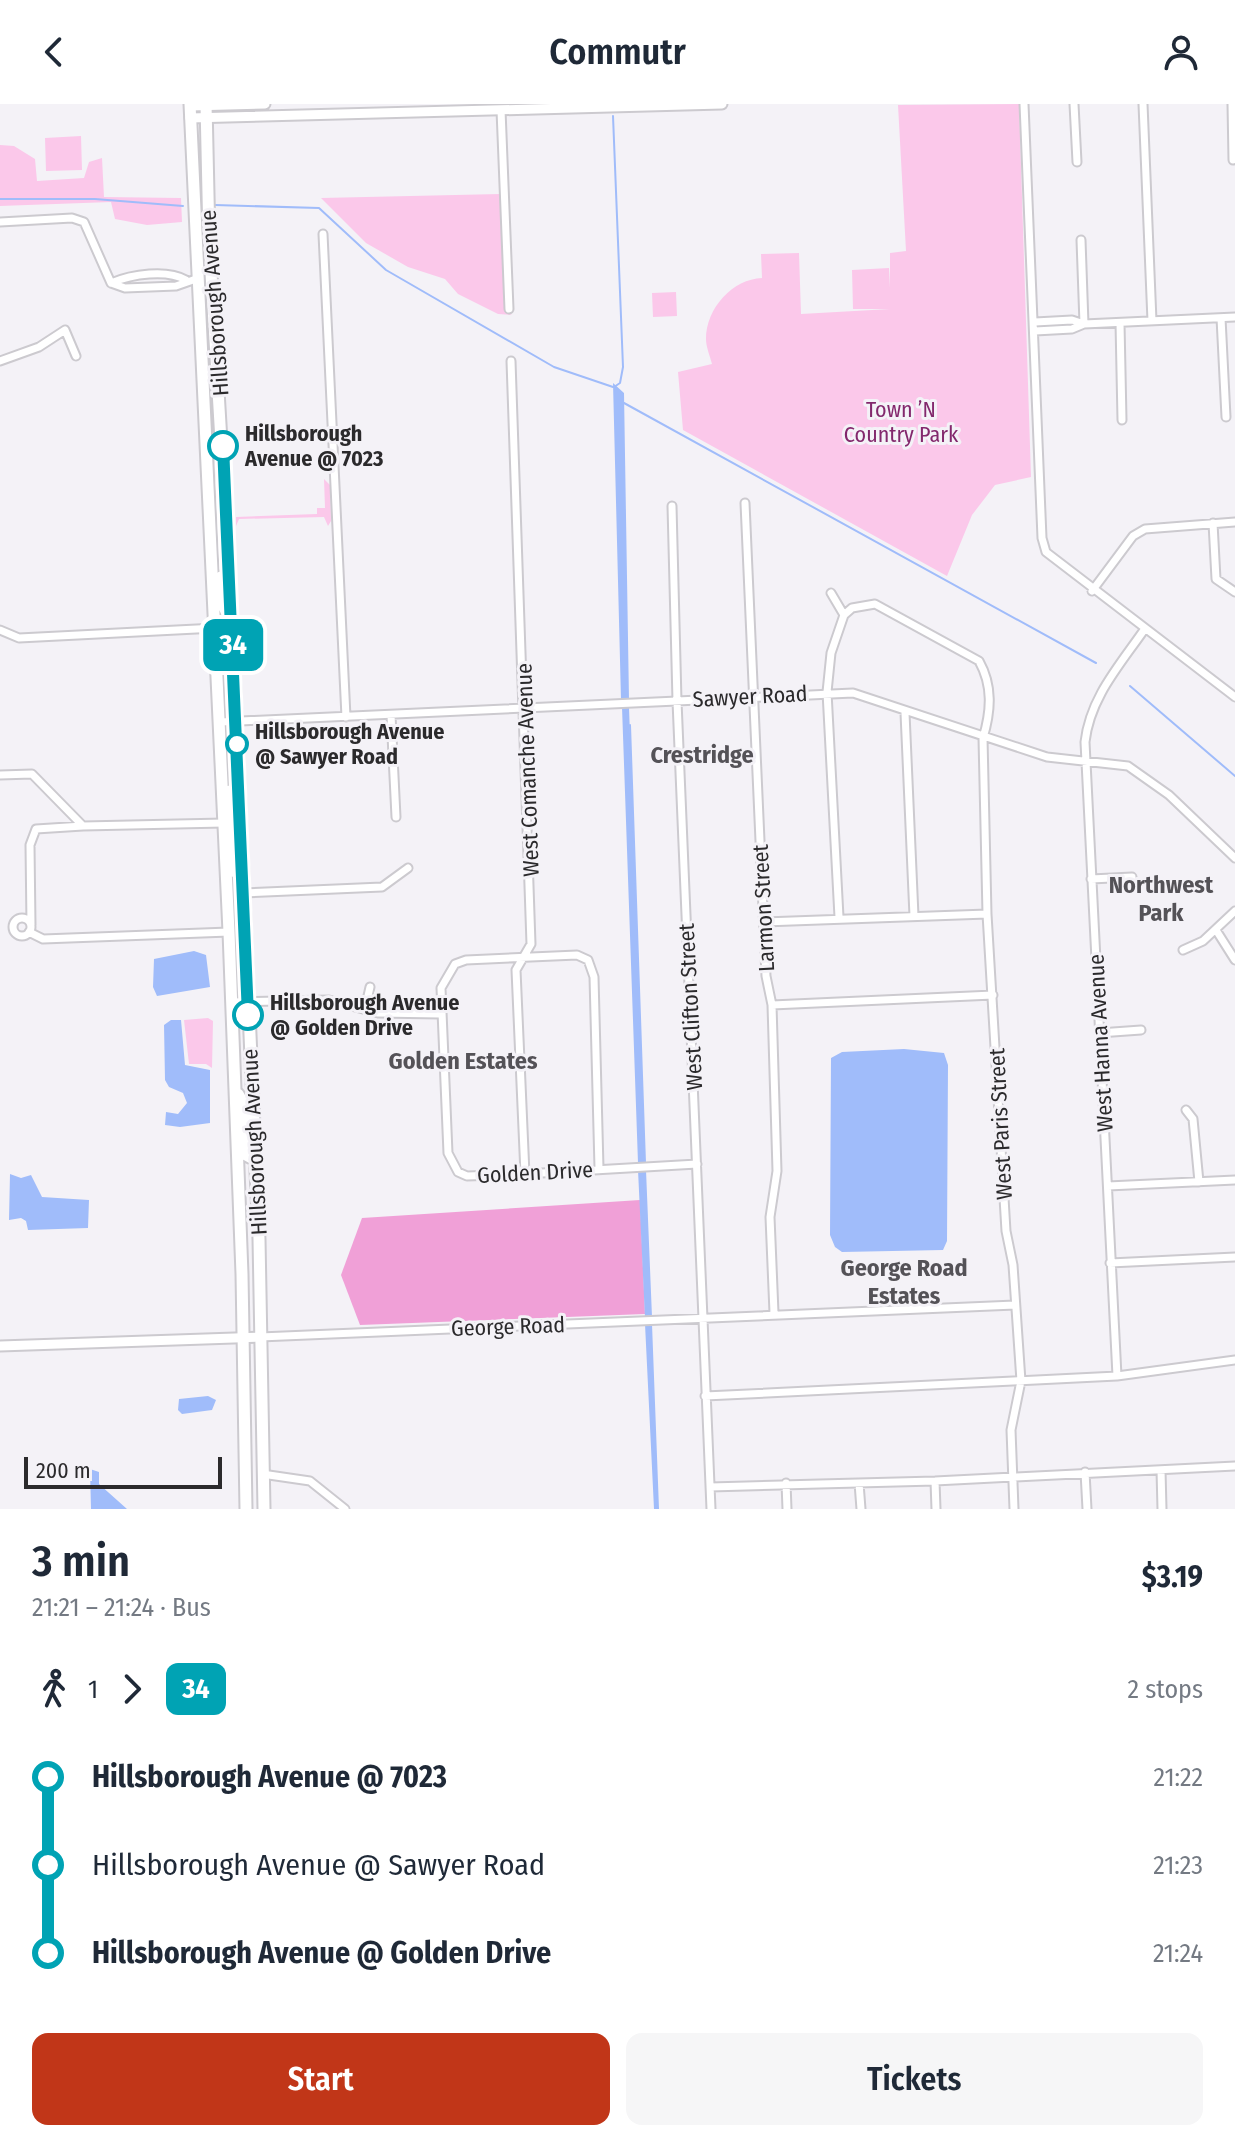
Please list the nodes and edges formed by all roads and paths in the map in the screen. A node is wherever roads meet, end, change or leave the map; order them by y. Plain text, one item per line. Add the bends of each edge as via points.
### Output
1 (265, 104) edge
2 (722, 104) edge
3 (1024, 104) edge
4 (1074, 104) edge
5 (1143, 104) edge
6 (1232, 104) edge
7 (661, 105) edge
8 (594, 106) edge
9 (536, 107) edge
10 (357, 108) edge
11 (206, 109) edge
12 (324, 109) edge
13 (190, 110) edge
14 (501, 110) junction
15 (1233, 160) dead end
16 (1077, 162) dead end
17 (0, 222) edge
18 (323, 234) dead end
19 (1081, 240) dead end
20 (191, 280) junction
21 (509, 309) dead end
22 (1235, 317) edge
23 (1221, 318) junction
24 (1152, 321) junction
25 (1120, 323) junction
26 (1084, 324) junction
27 (201, 325) junction
28 (1035, 327) junction
29 (217, 337) junction
30 (76, 356) dead end
31 (0, 361) edge
32 (511, 361) dead end
33 (220, 387) junction
34 (205, 394) junction
35 (1226, 417) dead end
36 (1122, 420) dead end
37 (207, 432) junction
38 (223, 446) junction
39 (745, 503) dead end
40 (672, 506) dead end
41 (1235, 522) edge
42 (1213, 523) junction
43 (227, 529) junction
44 (212, 539) junction
45 (1092, 591) junction
46 (1235, 592) edge
47 (831, 593) dead end
48 (844, 615) junction
49 (232, 626) junction
50 (216, 628) junction
51 (0, 630) edge
52 (1144, 630) junction
53 (827, 692) junction
54 (752, 695) junction
55 (1235, 697) edge
56 (677, 701) junction
57 (525, 708) junction
58 (905, 713) junction
59 (391, 715) junction
60 (346, 717) junction
61 (237, 721) junction
62 (220, 722) junction
63 (983, 738) junction
64 (1086, 760) junction
65 (222, 768) junction
66 (0, 775) edge
67 (396, 817) dead end
68 (224, 823) junction
69 (83, 826) junction
70 (241, 838) junction
71 (1235, 858) edge
72 (408, 868) dead end
73 (1132, 877) dead end
74 (1091, 879) junction
75 (243, 893) junction
76 (1235, 911) edge
77 (987, 914) junction
78 (914, 916) junction
79 (839, 917) junction
80 (244, 918) junction
81 (13, 922) junction
82 (764, 922) junction
83 (1, 923) edge
84 (30, 928) junction
85 (1216, 930) junction
86 (229, 932) junction
87 (1183, 950) dead end
88 (525, 958) junction
89 (1235, 960) edge
90 (370, 987) dead end
91 (993, 995) junction
92 (248, 1001) junction
93 (232, 1002) junction
94 (772, 1005) junction
95 (365, 1009) junction
96 (440, 1014) junction
97 (1141, 1030) dead end
98 (1099, 1033) junction
99 (236, 1090) junction
100 (1186, 1110) dead end
101 (255, 1160) junction
102 (697, 1164) junction
103 (599, 1168) junction
104 (525, 1174) junction
105 (1235, 1180) edge
106 (1199, 1182) junction
107 (1108, 1186) junction
108 (1235, 1257) edge
109 (1110, 1263) junction
110 (1015, 1305) junction
111 (774, 1313) junction
112 (702, 1317) junction
113 (260, 1337) junction
114 (244, 1338) junction
115 (0, 1346) edge
116 (1235, 1360) edge
117 (1117, 1376) junction
118 (1021, 1381) junction
119 (705, 1396) junction
120 (1235, 1466) edge
121 (1161, 1470) junction
122 (1085, 1472) junction
123 (262, 1474) junction
124 (1012, 1475) junction
125 (935, 1481) junction
126 (786, 1483) junction
127 (859, 1483) junction
128 (710, 1487) junction
129 (246, 1503) edge
130 (254, 1509) edge
131 (264, 1509) edge
132 (345, 1509) edge
133 (711, 1509) edge
134 (787, 1509) edge
135 (861, 1509) edge
136 (936, 1509) edge
137 (1014, 1509) edge
138 (1087, 1509) edge
139 (1162, 1509) edge

1 - 11 main road
2 - 7 main road
3 - 28 street
4 - 16 street
5 - 24 street
6 - 15 street
7 - 8 main road
8 - 9 main road
9 - 14 main road
10 - 12 main road
10 - 14 main road
11 - 12 main road
11 - 13 main road
11 - 29 main road, Hillsborough Avenue
13 - 20 main road, Hillsborough Avenue
14 - 21 street
17 - 20 street via 84,222 111,283 139,276
18 - 60 street
19 - 26 street
20 - 27 main road, Hillsborough Avenue
20 - 29 main road via 205,284
22 - 23 street
23 - 24 street
23 - 35 street
24 - 25 street
25 - 26 street
25 - 36 street
26 - 28 street via 1072,329
27 - 33 main road via 211,376
27 - 34 main road, Hillsborough Avenue
28 - 45 street via 1042,538 1046,552
29 - 33 main road, Hillsborough Avenue
30 - 31 street via 65,330 39,347
32 - 57 street, West Comanche Avenue
33 - 38 main road, Hillsborough Avenue
34 - 37 main road, Hillsborough Avenue
34 - 38 main road via 215,396
37 - 43 main road via 214,449 218,515
37 - 44 main road, Hillsborough Avenue
38 - 43 main road, Hillsborough Avenue
39 - 54 street, Larmon Street
40 - 56 street, West Clifton Street
41 - 42 street
42 - 45 street via 1145,529 1133,536
42 - 46 street via 1216,579
43 - 49 main road, Hillsborough Avenue
44 - 49 main road via 220,551 223,605
44 - 50 main road, Hillsborough Avenue
45 - 52 street
47 - 48 street
48 - 53 street via 831,653
48 - 63 street, West Paris Street via 875,604 979,661 990,695
49 - 61 main road, Hillsborough Avenue
50 - 51 street via 22,638
50 - 62 main road, Hillsborough Avenue
52 - 55 street
52 - 64 street, West Hanna Avenue via 1096,698 1087,719
53 - 54 street, Sawyer Road
53 - 58 street, Sawyer Road via 853,693
53 - 79 street
54 - 56 street, Sawyer Road
54 - 82 street, Larmon Street
56 - 57 street, Sawyer Road
56 - 102 street, West Clifton Street
57 - 59 street, Sawyer Road
57 - 88 street, West Comanche Avenue via 531,944
58 - 63 street, Sawyer Road
58 - 78 street
59 - 60 street, Sawyer Road
59 - 67 street
60 - 61 street, Sawyer Road
61 - 62 street, Sawyer Road
61 - 70 main road, Hillsborough Avenue
62 - 65 main road, Hillsborough Avenue
63 - 64 street, Sawyer Road via 1047,757
63 - 77 street, West Paris Street
64 - 71 street, Sawyer Road via 1128,766 1169,795
64 - 74 street, West Hanna Avenue
65 - 68 main road, Hillsborough Avenue
65 - 70 main road via 229,781 232,824
66 - 69 street via 32,774
68 - 69 street
68 - 80 main road via 233,839 236,904
68 - 86 main road, Hillsborough Avenue
69 - 84 street via 36,829 30,845
70 - 75 main road, Hillsborough Avenue
72 - 75 street via 382,887
73 - 74 street
74 - 98 street, West Hanna Avenue
75 - 80 main road, Hillsborough Avenue
76 - 85 street
77 - 78 street
77 - 91 street, West Paris Street
78 - 79 street
79 - 82 street
80 - 92 main road, Hillsborough Avenue
81 - 83 street
81 - 84 street via 22,919
81 - 84 street via 15,932
82 - 94 street, Larmon Street
84 - 86 street via 43,939
85 - 87 street
85 - 89 street
86 - 93 main road, Hillsborough Avenue
88 - 96 street, Golden Drive via 455,964 441,988
88 - 103 street via 577,955 591,968
88 - 104 street, West Comanche Avenue via 516,970
90 - 95 street
91 - 94 street
91 - 110 street, West Paris Street
92 - 93 street
92 - 95 street via 329,1000
92 - 101 main road, Hillsborough Avenue
93 - 99 main road, Hillsborough Avenue
94 - 111 street, Larmon Street
95 - 96 street
96 - 104 street, Golden Drive via 451,1164 467,1176
97 - 98 street
98 - 107 street, West Hanna Avenue
99 - 101 main road via 245,1106 246,1155
99 - 114 main road, Hillsborough Avenue
100 - 106 street via 1193,1119
101 - 113 main road, Hillsborough Avenue
102 - 103 street, Golden Drive
102 - 112 street, West Clifton Street
103 - 104 street, Golden Drive
105 - 106 street
106 - 107 street
107 - 109 street, West Hanna Avenue
108 - 109 street
109 - 117 street, West Hanna Avenue
110 - 111 street, George Road
110 - 118 street, West Paris Street
111 - 112 street, George Road
112 - 113 street, George Road
112 - 119 street, West Clifton Street
113 - 114 main road, George Road
113 - 123 main road, Hillsborough Avenue
114 - 115 main road, George Road
114 - 129 main road, Hillsborough Avenue
116 - 117 street
117 - 118 street
118 - 119 street
118 - 124 street, West Paris Street via 1011,1430
119 - 128 street, West Clifton Street
120 - 121 street
121 - 122 street
121 - 139 street
122 - 124 street
122 - 138 street
123 - 131 main road, Hillsborough Avenue
123 - 132 street via 310,1481
124 - 125 street
124 - 137 street, West Paris Street
125 - 127 street
125 - 136 street
126 - 127 street
126 - 128 street
126 - 134 street
127 - 135 street
128 - 133 street, West Clifton Street
129 - 130 main road

